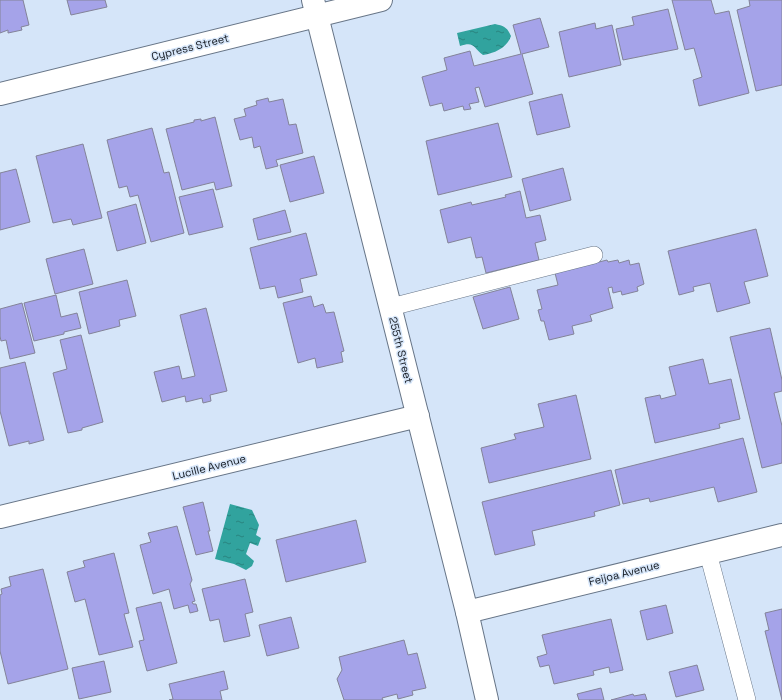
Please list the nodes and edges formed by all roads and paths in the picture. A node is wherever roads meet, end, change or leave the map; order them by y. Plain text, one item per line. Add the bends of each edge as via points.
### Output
1 (381, 0) edge
2 (316, 8) edge
3 (0, 94) edge
4 (594, 255) dead end
5 (391, 307) junction
6 (418, 416) junction
7 (0, 517) edge
8 (782, 535) edge
9 (708, 553) junction
10 (467, 612) junction
11 (487, 700) edge
12 (747, 700) edge

1 - 2 street, Cypress Street
2 - 3 street, Cypress Street
2 - 5 street, 255th Street
4 - 5 lane
5 - 6 street, 255th Street
6 - 7 street, Lucille Avenue
6 - 10 street, 255th Street
8 - 9 street, Feijoa Avenue
9 - 10 street, Feijoa Avenue
9 - 12 lane
10 - 11 street, 255th Street

